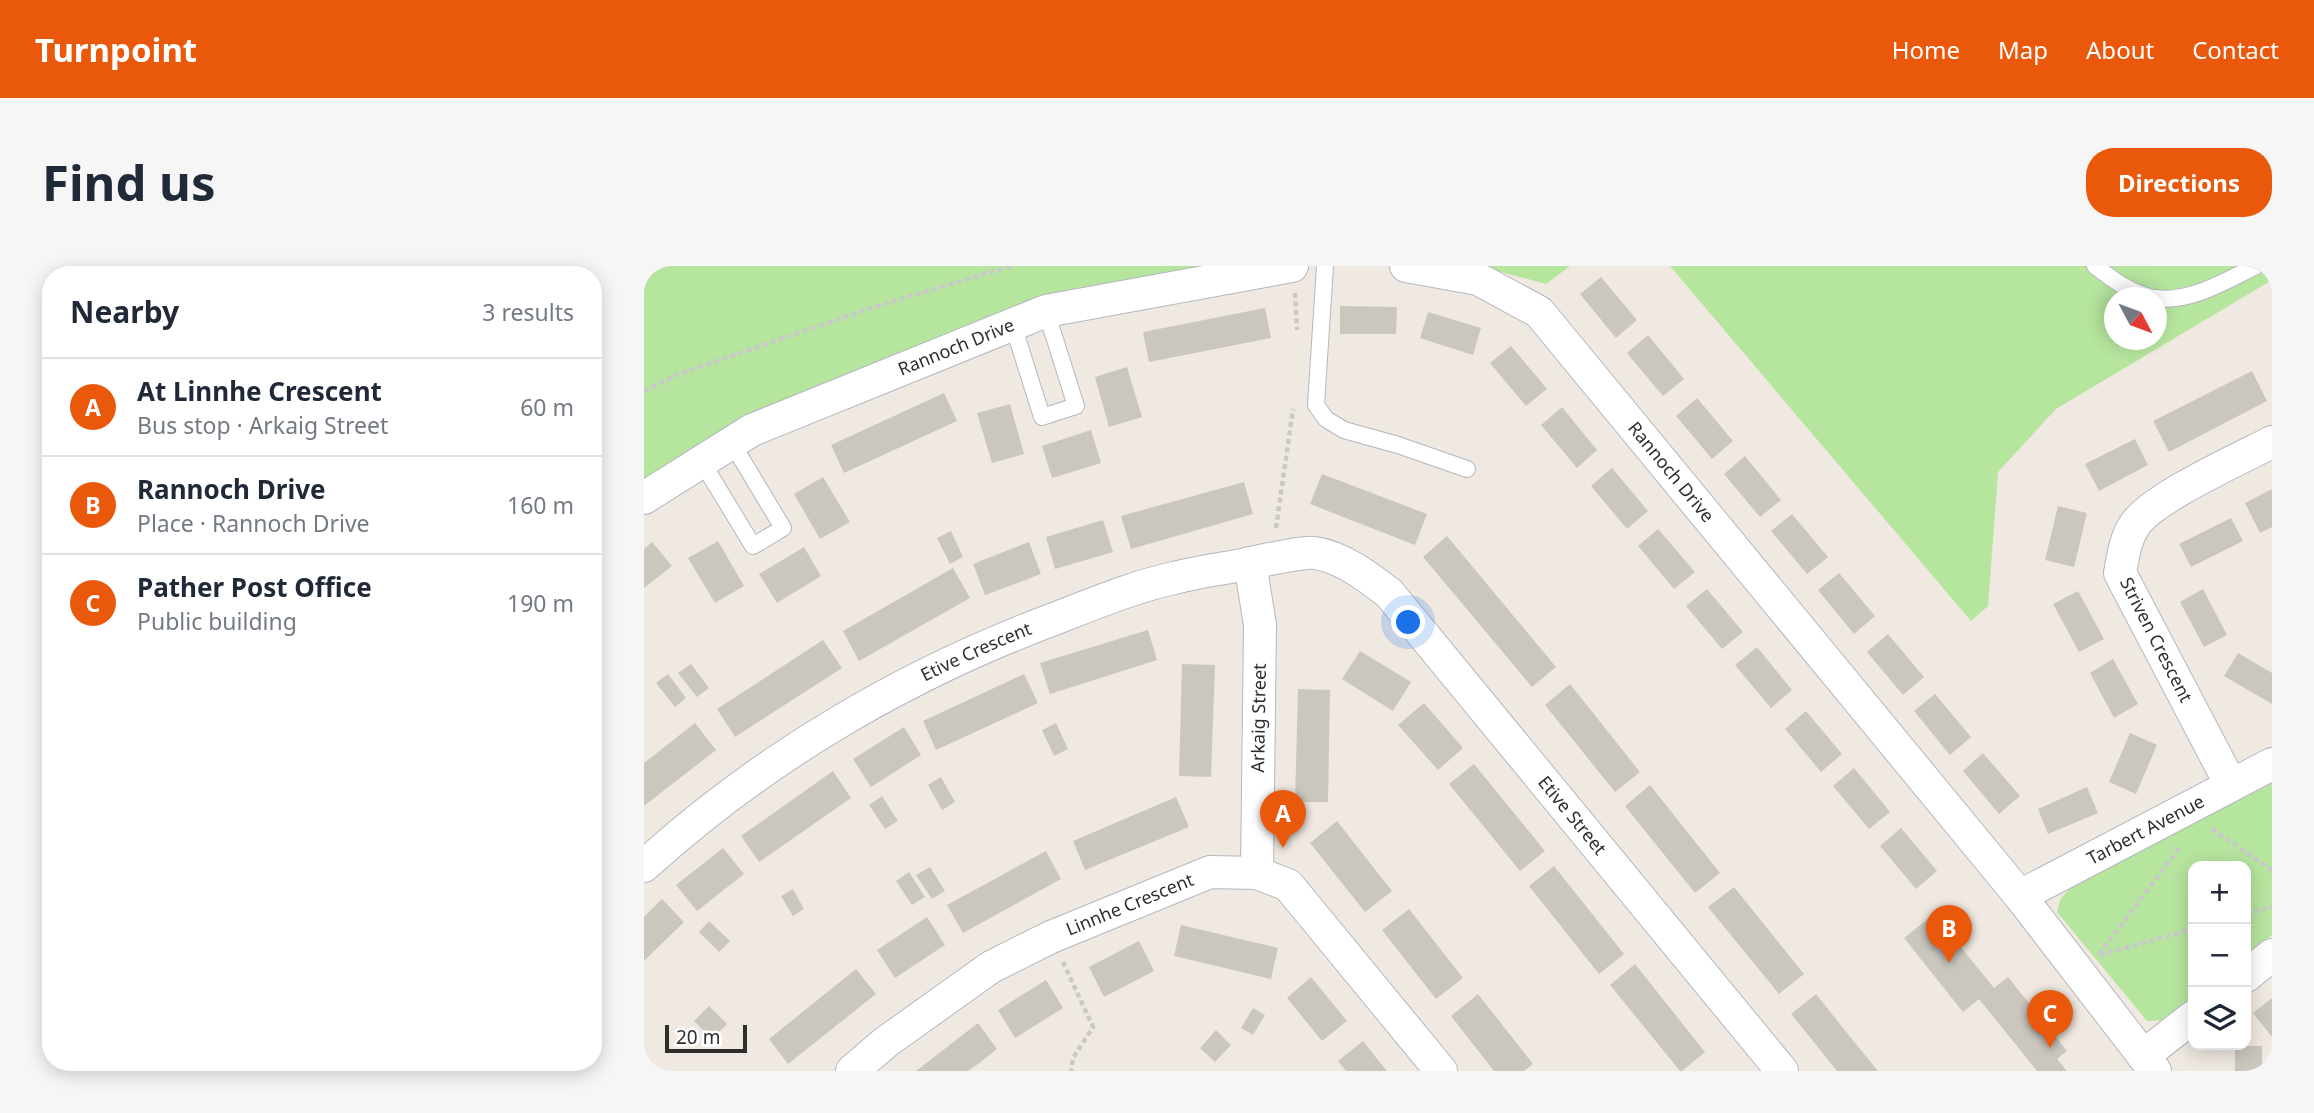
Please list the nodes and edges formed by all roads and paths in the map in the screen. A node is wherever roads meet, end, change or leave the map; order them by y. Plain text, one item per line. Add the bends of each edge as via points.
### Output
1 (1011, 266) edge
2 (1325, 266) edge
3 (1406, 266) edge
4 (2095, 266) edge
5 (2256, 266) edge
6 (1293, 273) edge
7 (2126, 287) edge
8 (2167, 300) edge
9 (1046, 312) junction
10 (1013, 325) junction
11 (1297, 334) dead end
12 (644, 391) edge
13 (1294, 398) dead end
14 (2272, 442) edge
15 (732, 443) junction
16 (702, 462) junction
17 (1467, 469) dead end
18 (644, 498) edge
19 (1261, 562) junction
20 (1356, 569) joint
21 (2272, 764) edge
22 (2231, 785) junction
23 (2184, 810) junction
24 (2184, 842) dead end
25 (644, 866) edge
26 (2272, 870) edge
27 (1257, 873) junction
28 (2020, 896) junction
29 (2272, 907) edge
30 (2251, 913) edge
31 (2188, 930) edge
32 (1051, 937) junction
33 (2272, 955) edge
34 (2251, 972) edge
35 (2188, 1022) edge
36 (2149, 1064) edge
37 (852, 1071) edge
38 (1071, 1071) edge
39 (1441, 1071) edge
40 (1782, 1071) edge

1 - 12 path via 861,311 679,373
2 - 17 lane via 1316,405 1326,419 1344,430
3 - 28 street, Rannoch Drive via 1478,279 1539,312
4 - 7 lane
5 - 8 lane via 2207,289
6 - 9 street, Rannoch Drive
6 - 11 path
9 - 10 street, Rannoch Drive
9 - 10 lane via 1076,407 1042,417
10 - 15 street, Rannoch Drive via 752,430
13 - 19 path via 1293,424
14 - 22 street, Striven Crescent via 2157,503 2134,524 2120,573
15 - 16 street, Rannoch Drive
15 - 16 lane via 783,528 753,546
16 - 18 street, Rannoch Drive
19 - 20 street, Etive Crescent via 1314,553
19 - 25 street, Etive Crescent via 1172,578 1113,597 933,669 769,766 686,827
19 - 27 street, Arkaig Street
20 - 40 street, Etive Street via 1389,593
21 - 22 street, Tarbert Avenue
22 - 23 street, Tarbert Avenue
23 - 26 path
23 - 28 street, Tarbert Avenue
24 - 31 path via 2098,956
27 - 32 street, Linnhe Crescent via 1210,872
27 - 39 street, Linnhe Crescent via 1288,885
28 - 36 street, Rannoch Drive
29 - 30 path
32 - 37 street, Linnhe Crescent via 991,967
32 - 38 path via 1093,1027 1073,1058
33 - 34 street
35 - 36 street

